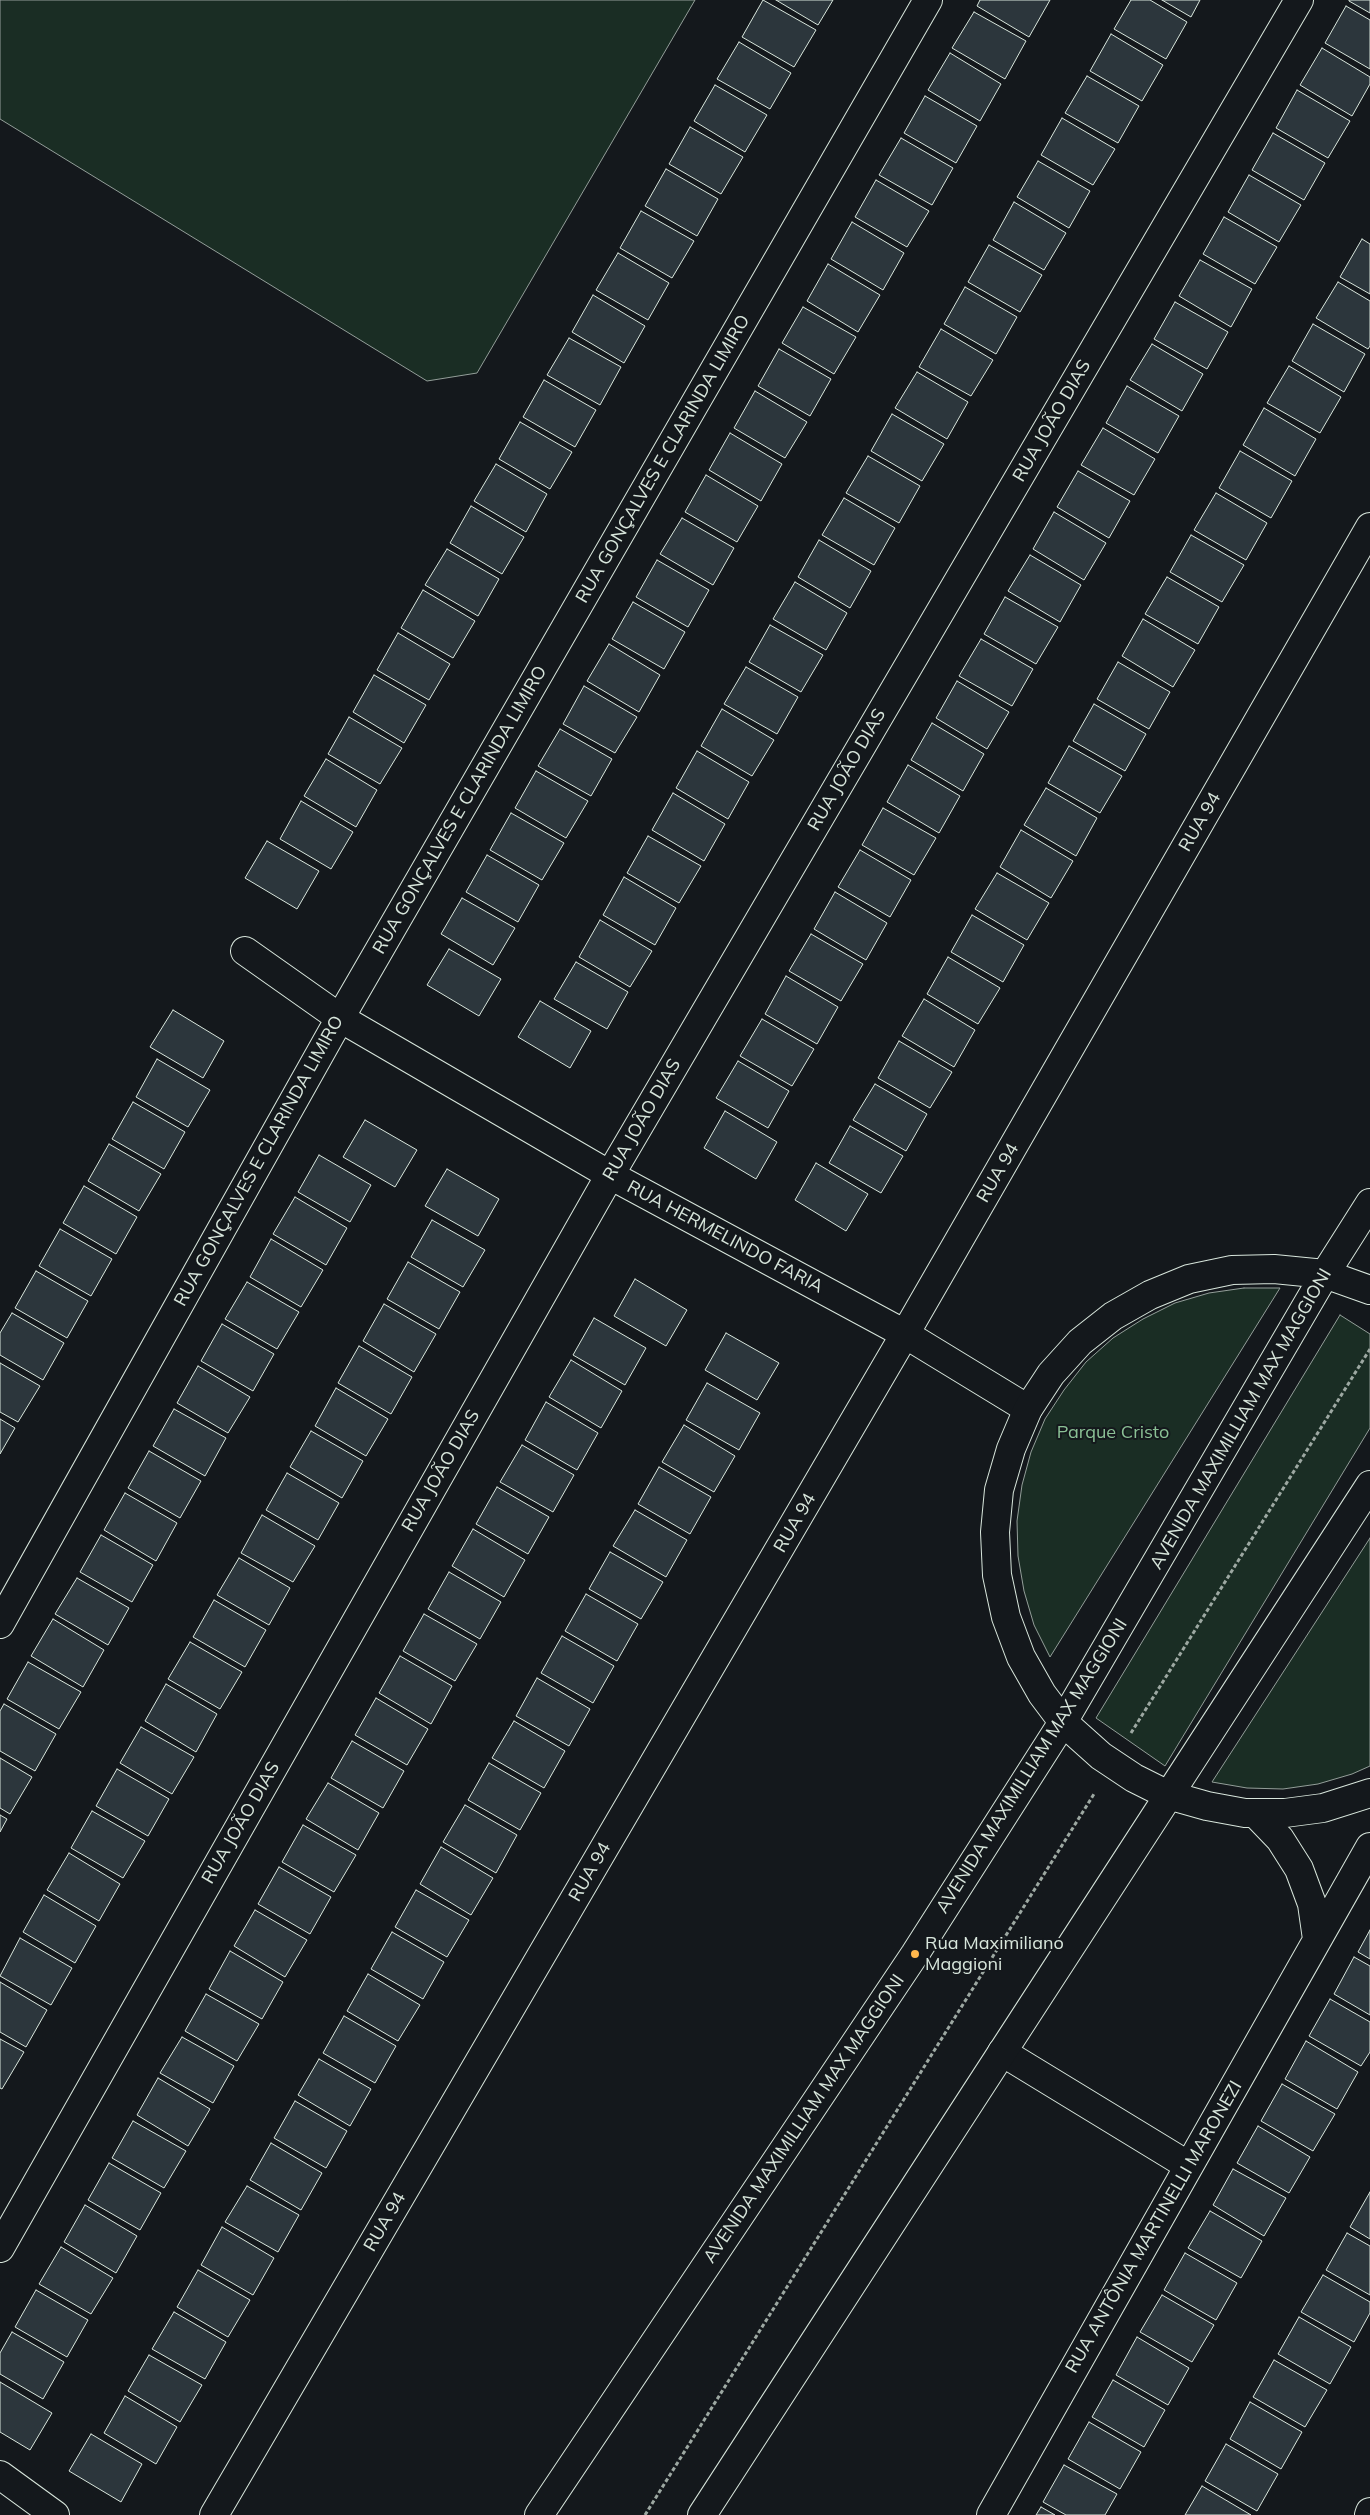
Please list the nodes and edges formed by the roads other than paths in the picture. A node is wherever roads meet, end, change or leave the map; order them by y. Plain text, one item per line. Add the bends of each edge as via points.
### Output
1 (928, 0) edge
2 (1299, 0) edge
3 (1370, 527) edge
4 (245, 951) dead end
5 (340, 1018) junction
6 (610, 1175) junction
7 (1370, 1203) edge
8 (1325, 1274) junction
9 (1370, 1290) edge
10 (905, 1334) junction
11 (1028, 1409) junction
12 (1370, 1485) edge
13 (0, 1624) edge
14 (1063, 1722) junction
15 (1370, 1793) edge
16 (1168, 1795) junction
17 (1255, 1813) junction
18 (1370, 1847) edge
19 (1317, 1939) junction
20 (1002, 2052) junction
21 (1189, 2166) junction
22 (0, 2248) edge
23 (0, 2475) edge
24 (55, 2515) edge
25 (214, 2515) edge
26 (538, 2515) edge
27 (702, 2515) edge
28 (991, 2515) edge

1 - 5 street, RUA GONÇALVES E CLARINDA LIMIRO
2 - 6 street, RUA JOÃO DIAS
3 - 10 street, RUA 94
4 - 5 street, RUA HERMELINDO FARIA
5 - 6 street, RUA HERMELINDO FARIA
5 - 13 street, RUA GONÇALVES E CLARINDA LIMIRO
6 - 10 street, RUA HERMELINDO FARIA
6 - 22 street, RUA JOÃO DIAS
7 - 8 street, AVENIDA MAXIMILLIAM MAX MAGGIONI
8 - 9 street
8 - 11 street via 1274,1269 1232,1270 1190,1279 1150,1294 1113,1316 1080,1342 1051,1374
8 - 14 street, AVENIDA MAXIMILLIAM MAX MAGGIONI
10 - 11 street, RUA HERMELINDO FARIA
10 - 25 street, RUA 94
11 - 14 street via 1011,1449 999,1490 995,1532 997,1575 1006,1616 1021,1657
12 - 16 street
14 - 16 street via 1112,1764
14 - 26 street, AVENIDA MAXIMILLIAM MAX MAGGIONI via 915,1954
15 - 17 street via 1323,1808
16 - 17 street via 1206,1806
16 - 20 street
17 - 19 street via 1280,1839 1300,1870 1312,1904
18 - 19 street, RUA ANTÔNIA MARTINELLI MARONEZI
19 - 21 street, RUA ANTÔNIA MARTINELLI MARONEZI
20 - 21 street
20 - 27 street
21 - 28 street, RUA ANTÔNIA MARTINELLI MARONEZI
23 - 24 street

